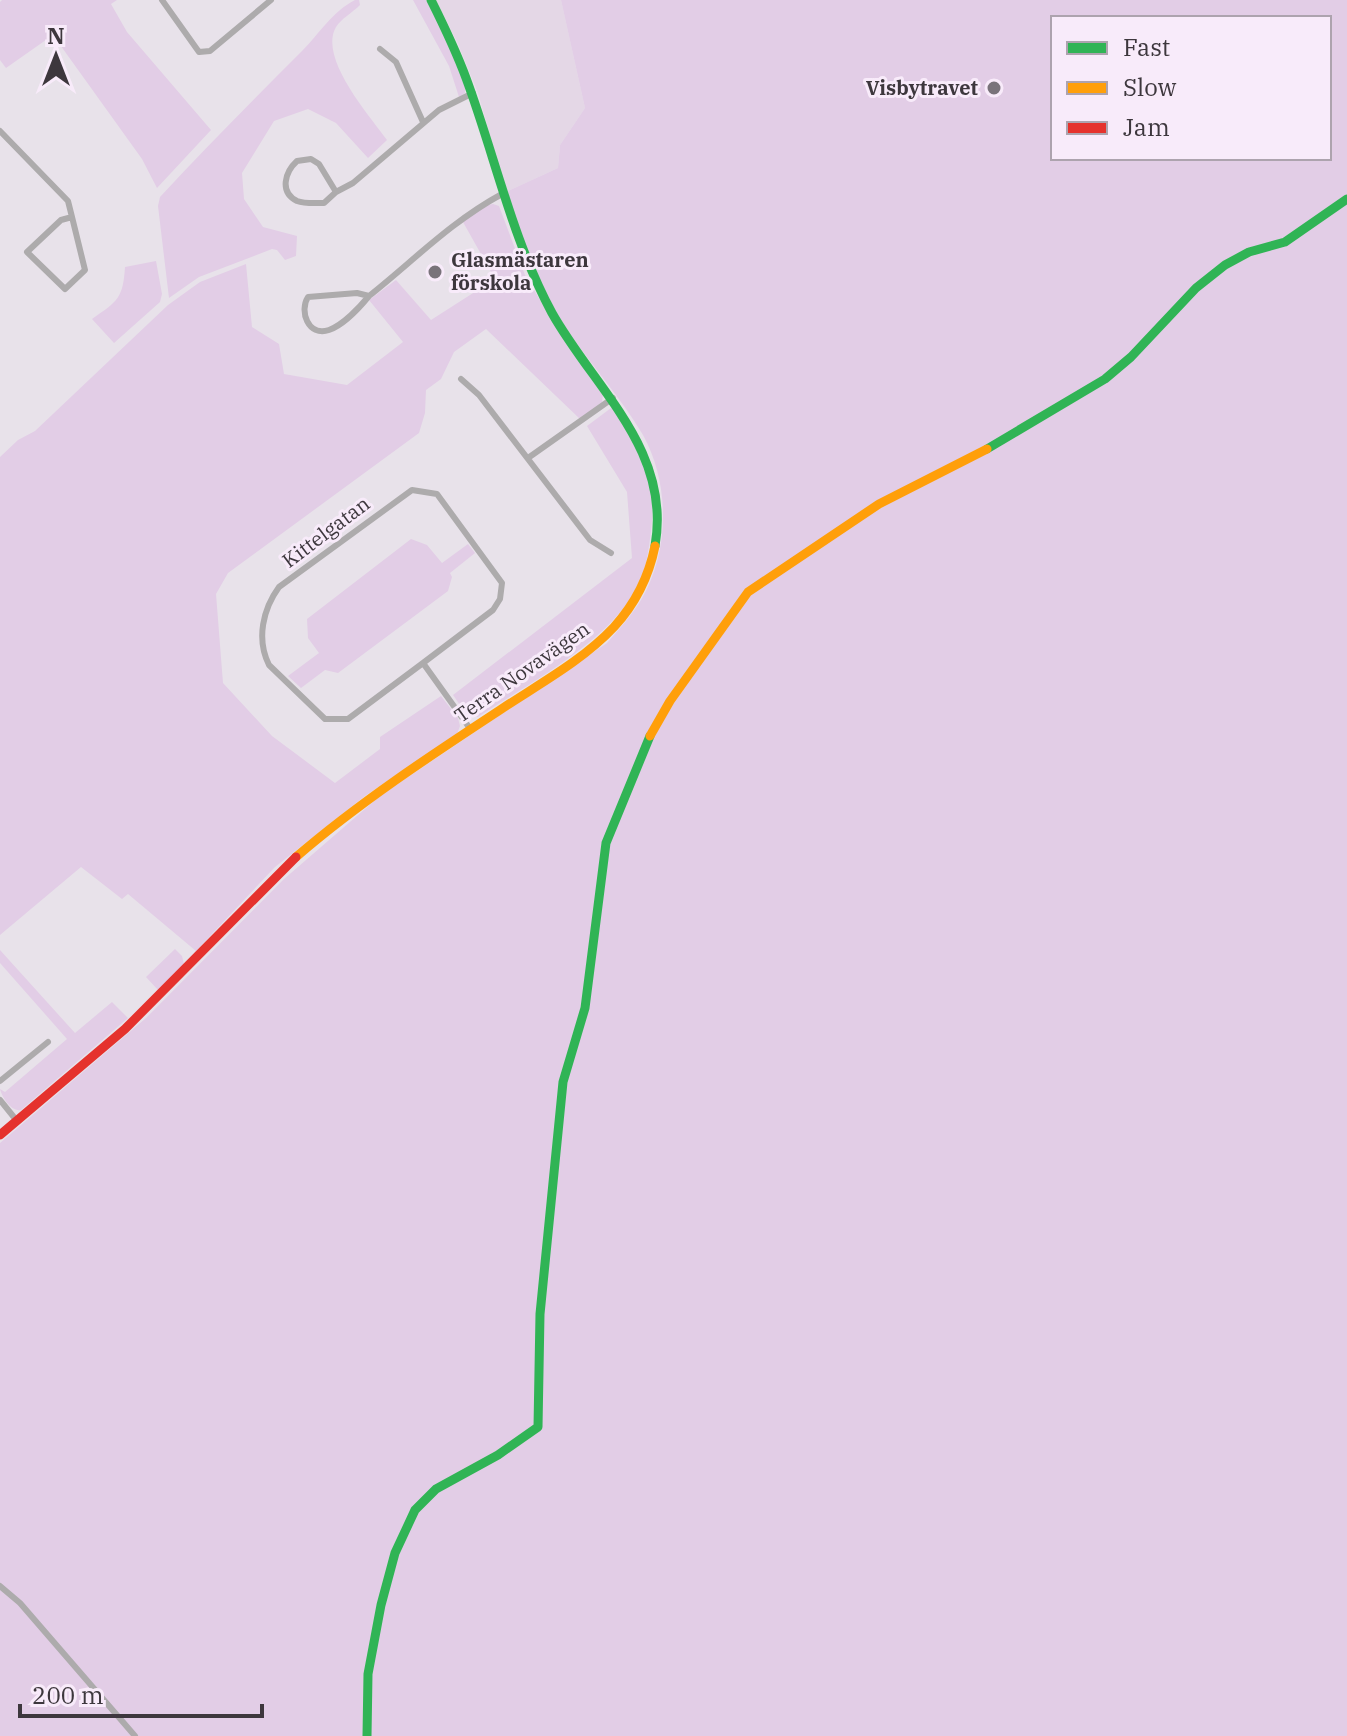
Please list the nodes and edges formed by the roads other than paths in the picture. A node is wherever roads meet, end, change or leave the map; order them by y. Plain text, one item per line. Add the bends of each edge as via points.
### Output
1 (162, 0) edge
2 (271, 0) edge
3 (431, 0) edge
4 (380, 49) dead end
5 (473, 93) junction
6 (423, 122) junction
7 (0, 131) edge
8 (336, 192) junction
9 (502, 194) junction
10 (1347, 199) edge
11 (72, 217) junction
12 (369, 296) junction
13 (461, 379) dead end
14 (613, 398) junction
15 (528, 458) junction
16 (611, 553) dead end
17 (423, 663) junction
18 (471, 730) junction
19 (48, 1042) dead end
20 (0, 1081) edge
21 (0, 1100) edge
22 (17, 1121) junction
23 (0, 1135) edge
24 (0, 1586) edge
25 (135, 1736) edge
26 (367, 1736) edge

1 - 2 street via 199,52 210,51
3 - 5 street, Terra Novavägen
4 - 6 street via 396,62
5 - 6 street
5 - 9 street, Terra Novavägen
6 - 8 street
7 - 11 street via 68,201
8 - 8 street via 324,203 301,203 288,194 286,175 297,161 311,159
9 - 12 street via 428,245
9 - 14 street, Terra Novavägen via 553,314
10 - 26 street via 1285,242 1225,265 1105,379 972,458 879,504 748,592 657,721 606,843 585,1008 563,1082 540,1314 538,1427 430,1494 409,1518 377,1627 368,1674
11 - 11 street via 61,220 27,252 65,289 85,270
12 - 12 street via 326,331 306,320 303,307 308,297
13 - 15 street
14 - 15 street
14 - 18 street, Terra Novavägen via 644,451 657,496 657,535 639,595 605,637
15 - 16 street via 590,540
17 - 17 street, Kittelgatan via 493,610 502,583 443,500 430,491 412,490 279,587 263,622 265,654 269,665 325,719 348,719
17 - 18 street
18 - 22 street, Terra Novavägen via 316,840 141,1015
19 - 20 street
21 - 22 street
22 - 23 street, Terra Novavägen
24 - 25 street

